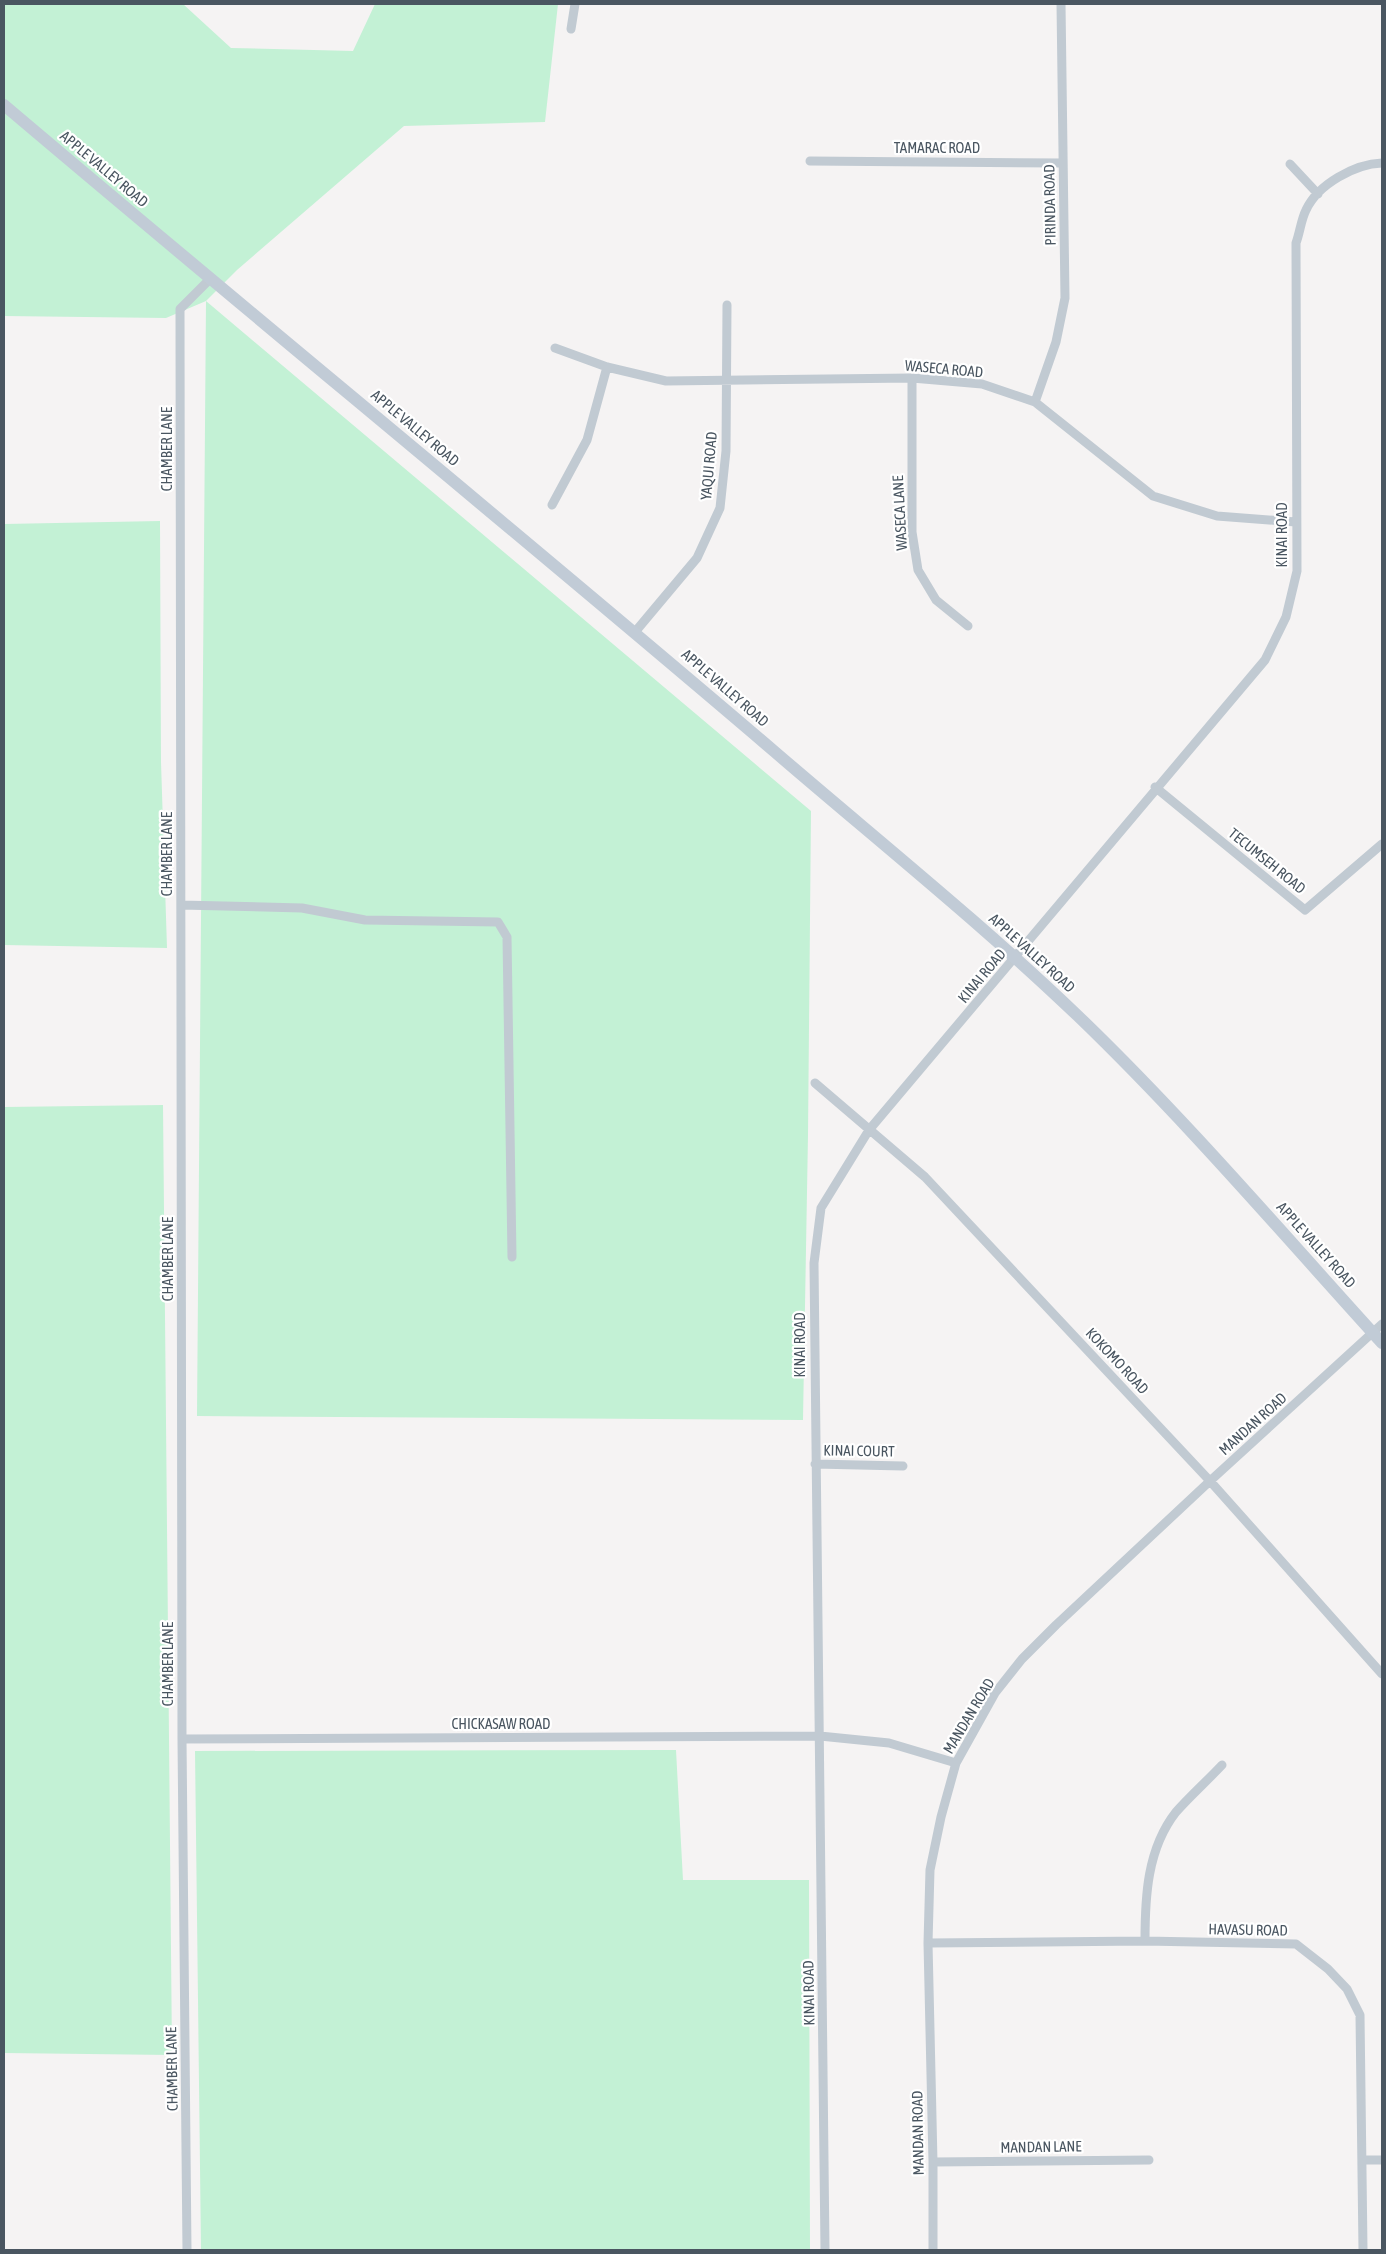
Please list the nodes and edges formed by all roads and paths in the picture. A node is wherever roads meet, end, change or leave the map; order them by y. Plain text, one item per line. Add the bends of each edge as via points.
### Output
1 (575, 4) edge
2 (1061, 4) edge
3 (571, 29) dead end
4 (4, 105) edge
5 (810, 161) dead end
6 (1064, 163) junction
7 (1382, 163) edge
8 (1290, 164) dead end
9 (1318, 194) junction
10 (210, 279) junction
11 (727, 305) dead end
12 (555, 348) dead end
13 (607, 367) junction
14 (912, 378) junction
15 (726, 379) junction
16 (1035, 402) junction
17 (552, 505) dead end
18 (1296, 522) junction
19 (968, 626) dead end
20 (635, 632) junction
21 (1155, 787) junction
22 (1382, 844) edge
23 (181, 905) junction
24 (1015, 958) junction
25 (815, 1083) dead end
26 (869, 1130) junction
27 (512, 1257) dead end
28 (1378, 1329) edge
29 (1382, 1343) edge
30 (815, 1464) junction
31 (904, 1466) dead end
32 (1210, 1481) junction
33 (1382, 1674) edge
34 (820, 1736) junction
35 (182, 1739) junction
36 (956, 1763) junction
37 (1222, 1765) dead end
38 (1145, 1941) junction
39 (928, 1942) junction
40 (1150, 2160) dead end
41 (1362, 2160) junction
42 (1382, 2160) edge
43 (933, 2162) junction
44 (187, 2250) edge
45 (825, 2250) edge
46 (933, 2250) edge
47 (1363, 2250) edge

1 - 3 street
2 - 6 street, PIRINDA ROAD
4 - 10 main road, APPLE VALLEY ROAD
5 - 6 street, TAMARAC ROAD
6 - 16 street, PIRINDA ROAD via 1065,298 1056,342
7 - 9 street, KINAI ROAD via 1344,174
8 - 9 street
9 - 18 street, KINAI ROAD via 1306,209 1296,243
10 - 20 main road, APPLE VALLEY ROAD
10 - 23 street, CHAMBER LANE via 180,309
11 - 15 street, YAQUI ROAD
12 - 13 street, WASECA ROAD
13 - 15 street, WASECA ROAD via 666,381
13 - 17 street via 587,440
14 - 15 street, WASECA ROAD
14 - 16 street, WASECA ROAD via 982,384
14 - 19 street, WASECA LANE via 912,532 918,570 936,600
15 - 20 street, YAQUI ROAD via 726,450 720,508 698,558
16 - 18 street, WASECA ROAD via 1153,496 1217,516
18 - 21 street, KINAI ROAD via 1297,571 1286,616 1265,660
20 - 24 main road, APPLE VALLEY ROAD
21 - 22 street, TECUMSEH ROAD via 1305,910
21 - 24 street, KINAI ROAD
23 - 27 street via 302,908 365,920 498,922 507,937
23 - 35 street, CHAMBER LANE
24 - 26 street, KINAI ROAD
24 - 28 main road, APPLE VALLEY ROAD via 1131,1068
25 - 26 street, KOKOMO ROAD
26 - 30 street, KINAI ROAD via 821,1208 814,1263
26 - 32 street, KOKOMO ROAD via 925,1177
28 - 29 main road, APPLE VALLEY ROAD
28 - 32 street, MANDAN ROAD
30 - 31 street, KINAI COURT
30 - 34 street, KINAI ROAD
32 - 33 street, KOKOMO ROAD
32 - 36 street, MANDAN ROAD via 1022,1659 995,1693
34 - 35 street, CHICKASAW ROAD
34 - 36 street via 889,1743
34 - 45 street, KINAI ROAD
35 - 44 street, CHAMBER LANE
36 - 39 street, MANDAN ROAD via 940,1817 930,1870
37 - 38 street via 1175,1813 1153,1854 1145,1899
38 - 39 street, HAVASU ROAD
38 - 41 street, HAVASU ROAD via 1296,1944 1328,1969 1347,1989 1360,2015
39 - 43 street, MANDAN ROAD
40 - 43 street, MANDAN LANE
41 - 42 street
41 - 47 street, HAVASU ROAD
43 - 46 street, MANDAN ROAD

